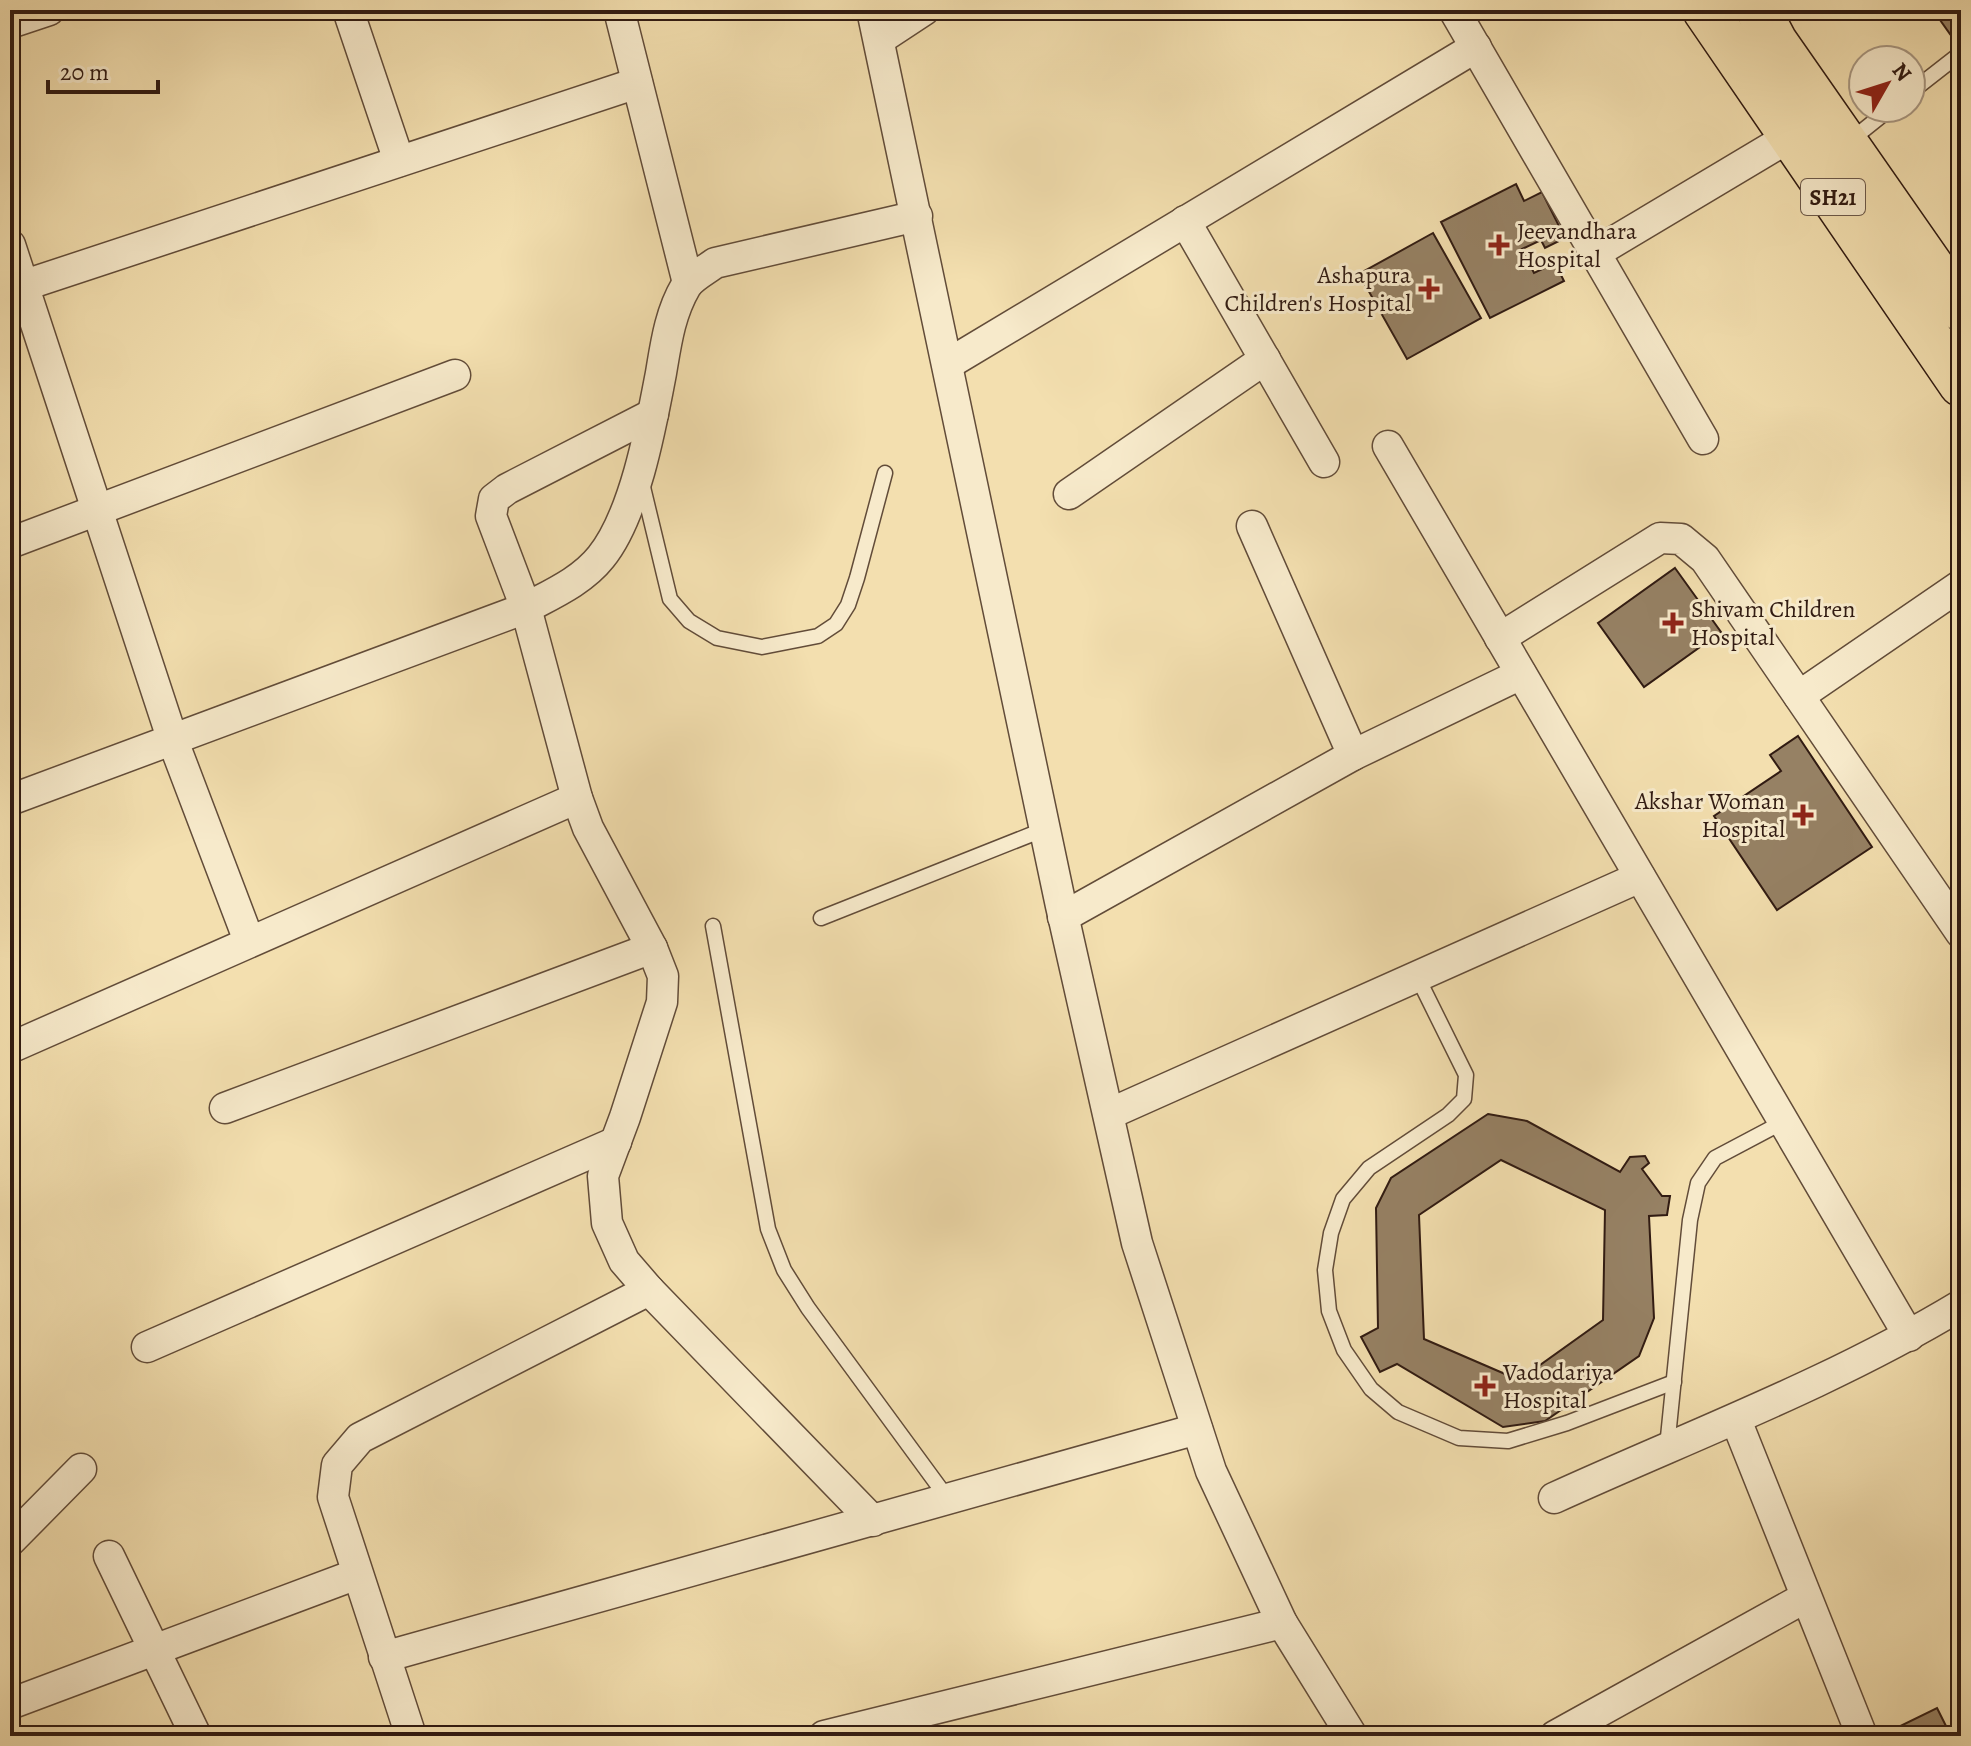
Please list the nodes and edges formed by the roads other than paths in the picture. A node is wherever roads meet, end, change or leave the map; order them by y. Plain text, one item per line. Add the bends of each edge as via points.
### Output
1 (49, 10) edge
2 (348, 10) edge
3 (619, 10) edge
4 (924, 10) edge
5 (1454, 10) edge
6 (1705, 10) edge
7 (1758, 10) edge
8 (10, 23) edge
9 (876, 24) edge
10 (1476, 47) junction
11 (1961, 53) edge
12 (1927, 80) edge
13 (637, 83) junction
14 (1871, 124) edge
15 (1791, 136) junction
16 (1846, 144) junction
17 (399, 161) junction
18 (917, 216) junction
19 (1185, 221) junction
20 (10, 245) edge
21 (1595, 253) junction
22 (688, 283) junction
23 (16, 288) edge
24 (1961, 309) edge
25 (1265, 359) junction
26 (948, 364) junction
27 (455, 375) dead end
28 (1961, 384) edge
29 (653, 414) junction
30 (1703, 439) dead end
31 (1388, 446) dead end
32 (1324, 462) dead end
33 (639, 471) junction
34 (885, 473) dead end
35 (1069, 494) dead end
36 (97, 509) junction
37 (1252, 526) dead end
38 (10, 543) edge
39 (1961, 585) edge
40 (526, 608) junction
41 (1500, 638) junction
42 (1521, 674) junction
43 (1799, 696) junction
44 (173, 741) junction
45 (1353, 755) junction
46 (577, 798) junction
47 (10, 800) edge
48 (1045, 829) junction
49 (1640, 877) junction
50 (1063, 917) junction
51 (821, 918) dead end
52 (713, 926) dead end
53 (1961, 933) edge
54 (249, 941) junction
55 (652, 948) junction
56 (1417, 976) junction
57 (10, 1048) edge
58 (225, 1108) dead end
59 (1109, 1114) junction
60 (1783, 1122) junction
61 (616, 1142) junction
62 (649, 1290) junction
63 (1961, 1305) edge
64 (1909, 1336) junction
65 (147, 1347) dead end
66 (1674, 1382) junction
67 (1736, 1420) junction
68 (1197, 1429) junction
69 (1667, 1447) junction
70 (81, 1469) dead end
71 (1554, 1498) dead end
72 (948, 1499) junction
73 (873, 1521) junction
74 (10, 1541) edge
75 (109, 1556) dead end
76 (357, 1574) junction
77 (1806, 1597) junction
78 (1282, 1623) junction
79 (154, 1649) junction
80 (384, 1657) junction
81 (10, 1704) edge
82 (196, 1736) edge
83 (411, 1736) edge
84 (824, 1736) edge
85 (1352, 1736) edge
86 (1555, 1736) edge
87 (1862, 1736) edge

1 - 8 street
2 - 17 street
3 - 13 street
4 - 9 street
5 - 10 street
6 - 15 main road, SH21
7 - 16 main road, SH21
9 - 18 street
10 - 19 street
10 - 21 street
11 - 12 lane
13 - 17 street
13 - 22 street
14 - 16 lane
15 - 21 street
15 - 28 main road, SH21
16 - 24 main road, SH21
17 - 23 street
18 - 22 street via 715,263
18 - 26 street
19 - 25 street
19 - 26 street
20 - 23 street
21 - 30 street
22 - 29 street via 671,320
23 - 36 street
25 - 32 street
25 - 35 street
26 - 48 street
27 - 36 street
29 - 33 street
29 - 40 street via 494,499 491,516
31 - 41 street
33 - 34 lane via 670,599 689,621 717,638 762,647 818,636 836,624 857,578
33 - 40 street via 622,521 601,558 567,587
36 - 38 street
36 - 44 street
37 - 45 street
39 - 43 street
40 - 44 street
40 - 46 street
41 - 42 street
41 - 43 street via 1660,538 1681,539 1705,559
42 - 45 street
42 - 49 street
43 - 53 street
44 - 47 street
44 - 54 street
45 - 50 street
46 - 54 street
46 - 55 street
48 - 50 street
48 - 51 lane
49 - 56 street
49 - 60 street
50 - 59 street
52 - 72 lane via 768,1229 784,1270
54 - 57 street
55 - 58 street
55 - 61 street via 663,976 662,1002
56 - 59 street
56 - 66 lane via 1466,1075 1464,1099 1369,1168 1343,1199 1325,1270 1329,1311 1344,1350 1371,1389 1398,1412 1459,1438 1508,1441
59 - 68 street via 1137,1243
60 - 64 street
60 - 66 lane via 1715,1158 1698,1183
61 - 62 street via 603,1176 607,1223 624,1261
61 - 65 street
62 - 73 street
62 - 76 street via 360,1438 337,1465 333,1497
63 - 64 street
64 - 67 street
66 - 69 lane
67 - 69 street
67 - 77 street
68 - 72 street
68 - 78 street via 1211,1471
69 - 71 street
70 - 74 street
72 - 73 street
73 - 80 street
75 - 79 street
76 - 79 street
76 - 80 street
77 - 86 street
77 - 87 street
78 - 84 street
78 - 85 street
79 - 81 street
79 - 82 street
80 - 83 street

